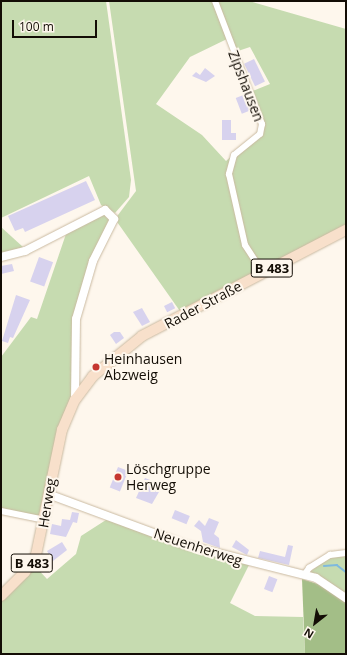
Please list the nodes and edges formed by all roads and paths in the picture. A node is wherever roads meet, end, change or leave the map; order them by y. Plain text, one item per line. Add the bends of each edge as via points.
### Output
1 (215, 1) edge
2 (346, 230) edge
3 (1, 257) edge
4 (263, 273) junction
5 (75, 400) junction
6 (48, 494) junction
7 (1, 511) edge
8 (45, 520) junction
9 (346, 553) edge
10 (304, 575) junction
11 (1, 596) edge
12 (346, 598) edge

1 - 4 street, Zipshausen via 262,124 260,134 234,155 229,174 245,245
2 - 4 main road, Rader Straße / B 483
3 - 5 street via 25,251 105,210 114,219 93,261 77,314
4 - 5 main road, Rader Straße / B 483 via 127,346 99,369
5 - 6 main road, Herweg / B 483 via 60,436
6 - 8 main road, Herweg / B 483
6 - 10 street, Neuenherweg via 186,545
7 - 8 street
8 - 11 main road, Herweg / B 483 via 40,546 32,563
9 - 10 street via 330,555 309,568
10 - 12 street, Neuenherweg via 326,583

